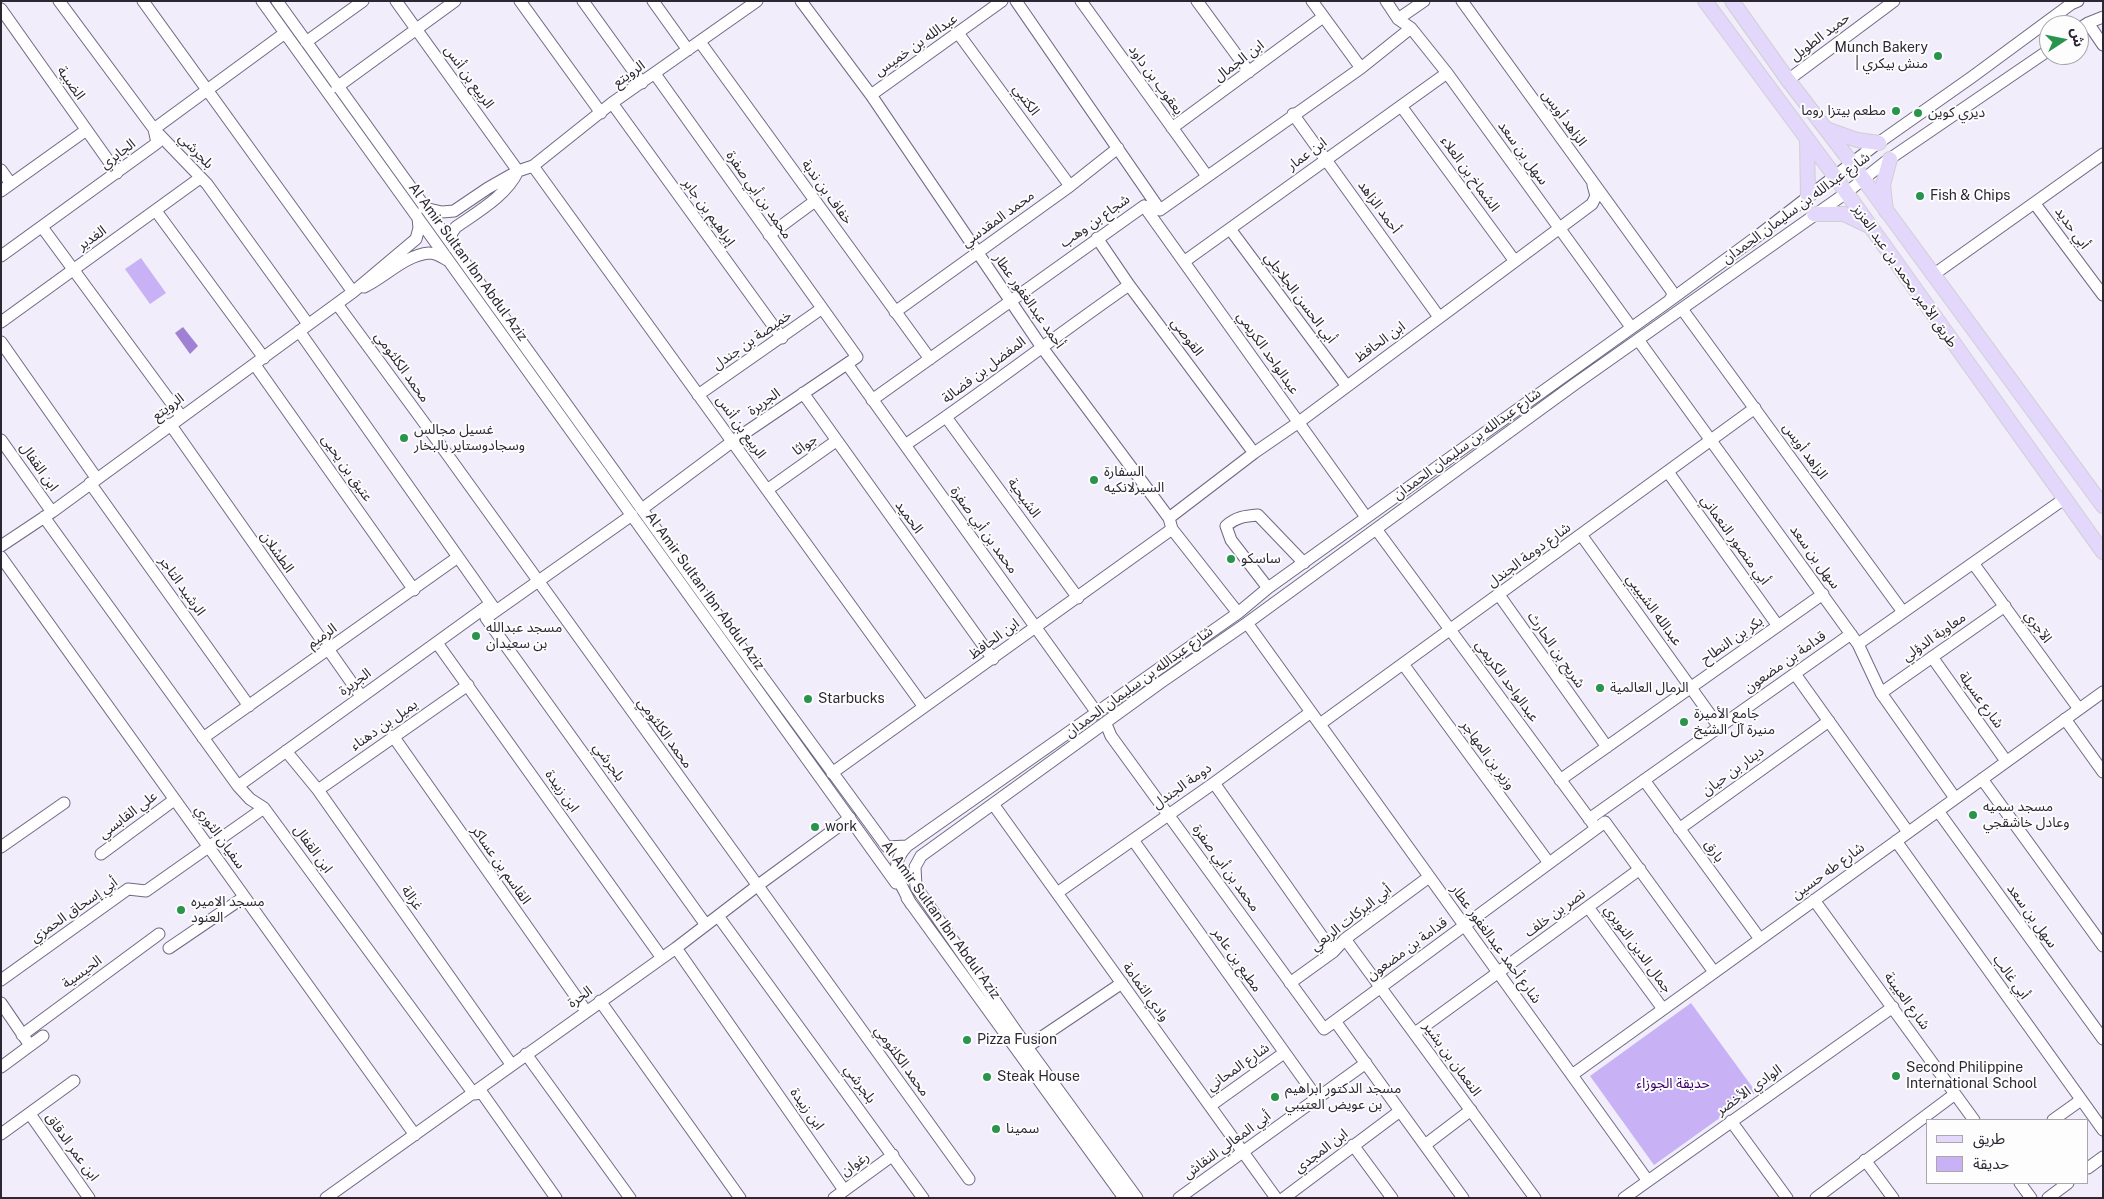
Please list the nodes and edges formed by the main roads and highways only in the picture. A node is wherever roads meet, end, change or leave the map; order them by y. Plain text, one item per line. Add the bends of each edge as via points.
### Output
1 (1705, 1) edge
2 (1732, 1) edge
3 (1826, 128) junction
4 (1807, 139) junction
5 (1879, 142) road end
6 (1890, 159) road end
7 (1808, 196) road end
8 (1886, 212) junction
9 (1814, 214) road end
10 (1869, 226) junction
11 (2103, 506) edge
12 (2103, 552) edge

1 - 4 main road, طريق الأمير محمد بن عبد العزيز
2 - 3 main road, طريق الأمير محمد بن عبد العزيز
3 - 5 main road via 1857,140
3 - 8 main road, طريق الأمير محمد بن عبد العزيز
4 - 7 main road
4 - 10 main road, طريق الأمير محمد بن عبد العزيز via 1829,179 1846,193
6 - 8 main road via 1883,185
8 - 11 main road, طريق الأمير محمد بن عبد العزيز
9 - 10 main road via 1844,214
10 - 12 main road, طريق الأمير محمد بن عبد العزيز

